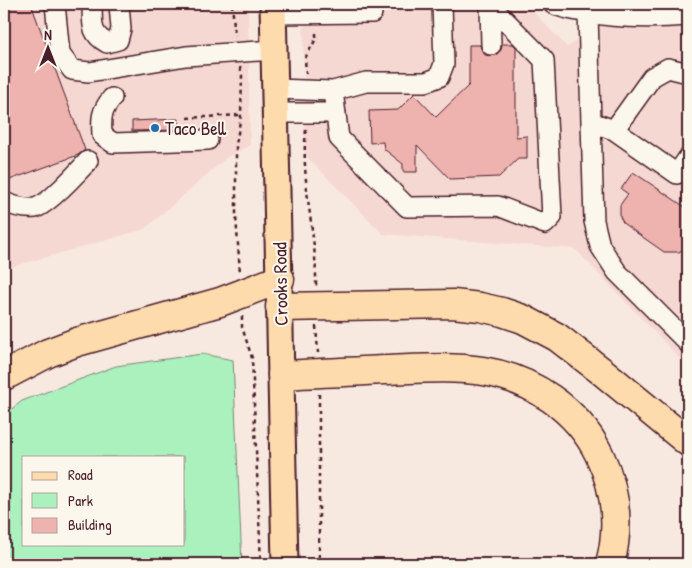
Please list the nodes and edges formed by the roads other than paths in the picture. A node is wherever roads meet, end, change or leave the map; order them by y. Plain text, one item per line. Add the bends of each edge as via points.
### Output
1 (55, 4) edge
2 (92, 4) edge
3 (119, 4) edge
4 (372, 4) edge
5 (442, 4) edge
6 (490, 4) edge
7 (553, 4) edge
8 (273, 9) edge
9 (323, 10) edge
10 (588, 13) junction
11 (688, 16) edge
12 (490, 45) dead end
13 (274, 50) junction
14 (688, 74) edge
15 (333, 90) junction
16 (112, 98) dead end
17 (276, 101) junction
18 (336, 113) junction
19 (591, 122) junction
20 (614, 130) junction
21 (208, 140) dead end
22 (688, 158) edge
23 (88, 161) dead end
24 (4, 202) edge
25 (280, 279) junction
26 (280, 307) junction
27 (688, 343) edge
28 (282, 375) junction
29 (4, 376) edge
30 (688, 442) edge
31 (285, 564) edge
32 (610, 564) edge

1 - 13 street via 60,54 72,70 89,72 186,56
2 - 3 street via 93,31 107,43 118,40 122,28
4 - 9 street via 372,13
5 - 15 street via 444,64 439,77 426,82 366,82
6 - 12 street
6 - 18 street via 544,60 552,217 545,224 498,206 407,207 339,138
7 - 10 street
8 - 9 street
8 - 13 main road, Crooks Road
10 - 11 street via 630,19
10 - 19 street
13 - 17 main road, Crooks Road
14 - 20 street via 668,68 652,77
15 - 17 street via 307,89
15 - 18 street
16 - 21 street via 101,119 102,135 113,143
17 - 18 street via 306,113
17 - 25 main road, Crooks Road
19 - 20 street
19 - 27 street via 594,221 600,246 617,272
20 - 22 street via 677,174
23 - 24 street via 52,197 36,208 16,207
25 - 26 main road, Crooks Road
25 - 29 highway via 220,302 77,342
26 - 28 main road, Crooks Road
26 - 30 highway via 453,304 480,307 523,319 579,353
28 - 31 main road, Crooks Road
28 - 32 highway via 430,368 483,371 522,382 555,401 594,443 609,477 614,494 616,534

